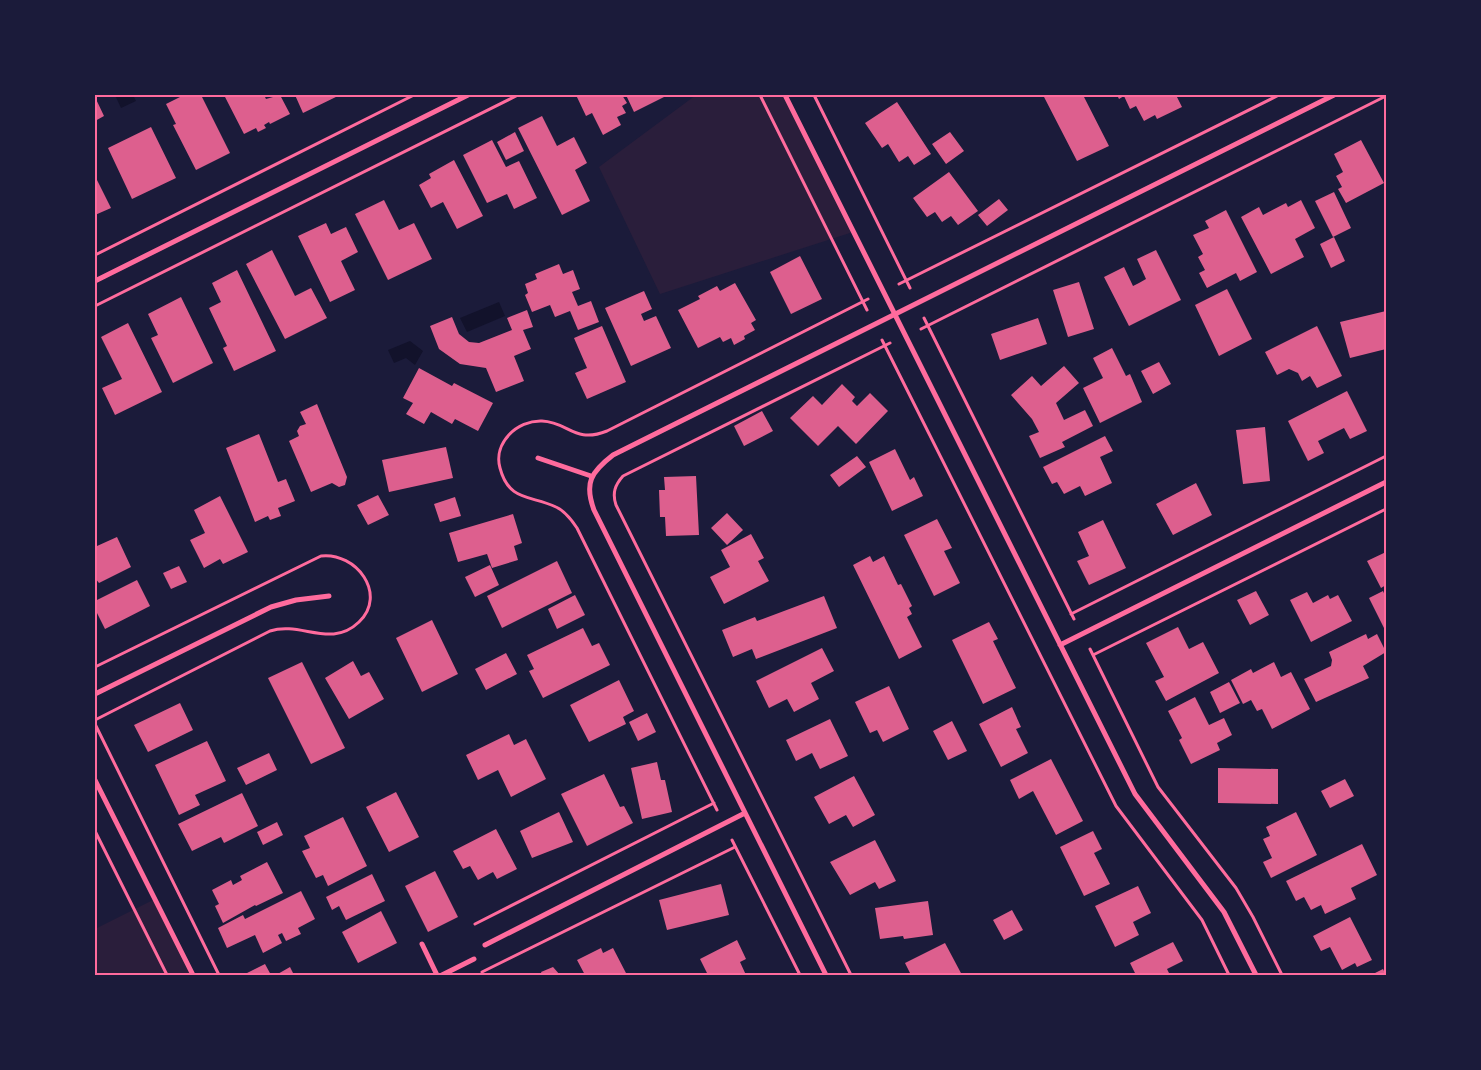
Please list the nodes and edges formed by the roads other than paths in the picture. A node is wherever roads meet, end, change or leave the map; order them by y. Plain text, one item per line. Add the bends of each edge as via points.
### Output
1 (468, 95) edge
2 (785, 95) edge
3 (1334, 95) edge
4 (95, 281) edge
5 (894, 315) junction
6 (538, 458) dead end
7 (591, 476) junction
8 (1386, 482) edge
9 (329, 596) dead end
10 (1060, 646) junction
11 (95, 694) edge
12 (95, 780) edge
13 (745, 813) junction
14 (422, 944) dead end
15 (485, 945) dead end
16 (474, 959) dead end
17 (193, 975) edge
18 (437, 975) edge
19 (442, 975) edge
20 (826, 975) edge
21 (1256, 975) edge

1 - 4 street
2 - 5 street
3 - 5 street
5 - 7 street via 613,455
5 - 10 street
6 - 7 street
7 - 13 street via 589,494 594,510
8 - 10 street
9 - 11 street via 271,607
10 - 21 street via 1135,794 1224,912
12 - 17 street
13 - 15 street
13 - 20 street
14 - 18 street
16 - 19 street

